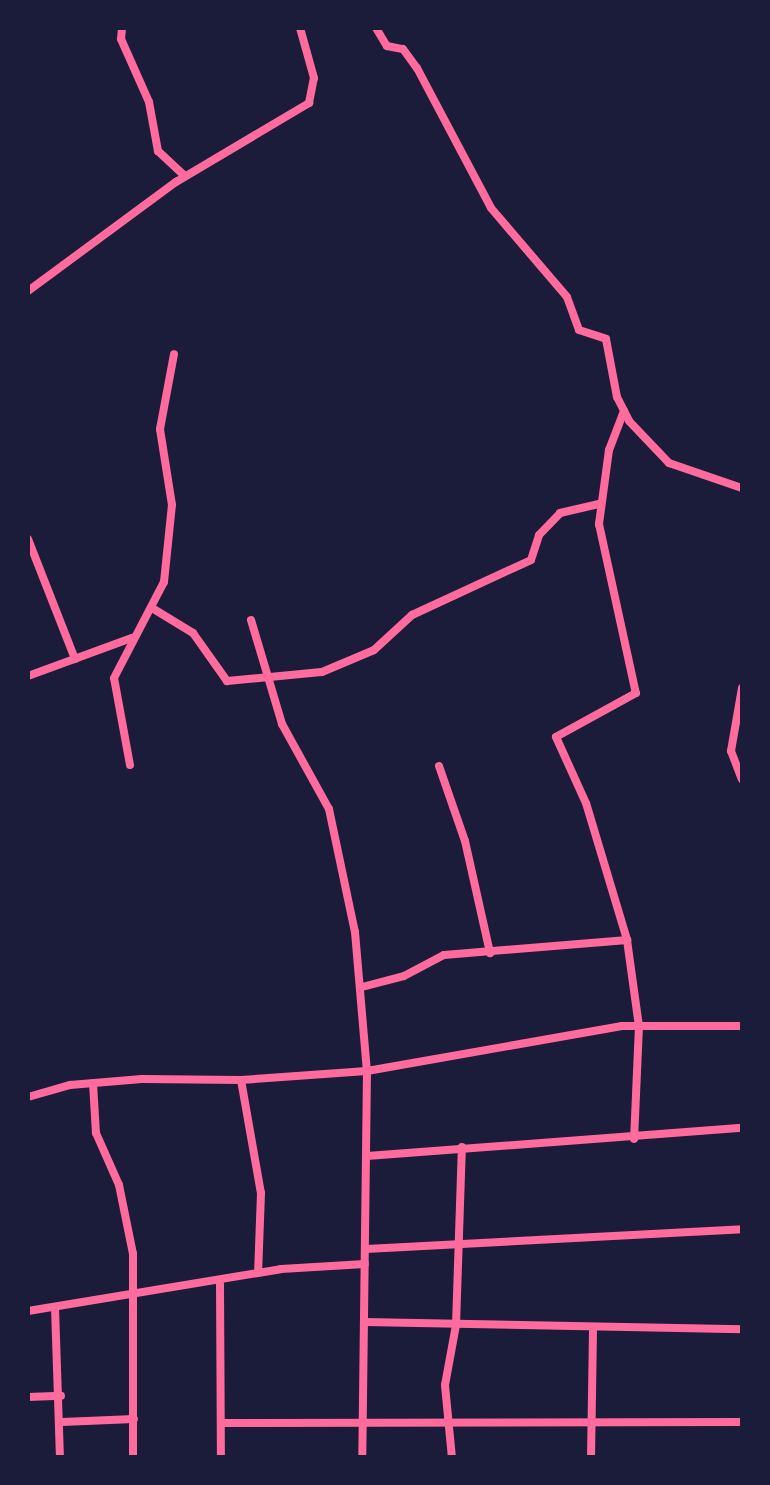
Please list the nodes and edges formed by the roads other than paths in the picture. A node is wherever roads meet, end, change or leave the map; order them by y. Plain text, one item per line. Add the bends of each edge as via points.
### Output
1 (122, 28) edge
2 (300, 28) edge
3 (376, 28) edge
4 (186, 176) junction
5 (28, 292) edge
6 (174, 354) dead end
7 (624, 412) junction
8 (742, 488) edge
9 (599, 504) junction
10 (28, 539) edge
11 (152, 608) junction
12 (251, 620) dead end
13 (132, 638) junction
14 (75, 659) junction
15 (266, 674) junction
16 (28, 676) edge
17 (742, 688) edge
18 (130, 764) dead end
19 (439, 766) dead end
20 (742, 779) edge
21 (627, 940) junction
22 (490, 952) junction
23 (362, 987) junction
24 (639, 1026) junction
25 (742, 1026) edge
26 (367, 1071) junction
27 (241, 1080) junction
28 (93, 1083) junction
29 (28, 1098) edge
30 (742, 1128) edge
31 (634, 1139) junction
32 (462, 1147) junction
33 (366, 1156) junction
34 (742, 1230) edge
35 (460, 1244) junction
36 (366, 1249) junction
37 (365, 1264) junction
38 (258, 1273) junction
39 (220, 1284) junction
40 (135, 1298) junction
41 (55, 1308) junction
42 (28, 1311) edge
43 (364, 1322) junction
44 (456, 1325) junction
45 (593, 1329) junction
46 (742, 1329) edge
47 (61, 1396) junction
48 (28, 1397) edge
49 (134, 1419) junction
50 (62, 1422) junction
51 (742, 1422) edge
52 (222, 1423) junction
53 (362, 1423) junction
54 (450, 1423) junction
55 (592, 1426) junction
56 (60, 1458) edge
57 (134, 1458) edge
58 (221, 1458) edge
59 (362, 1458) edge
60 (452, 1458) edge
61 (591, 1458) edge

1 - 4 street via 120,39 149,102 158,151
2 - 4 street via 314,78 309,103
3 - 7 street via 387,46 403,48 418,68 491,208 567,297 576,326 606,339
4 - 5 street
6 - 11 street via 160,429 172,528
7 - 8 street via 670,463
7 - 9 street
9 - 15 street via 560,513 540,534 531,560 412,615 374,650 322,672
9 - 21 street via 636,693 556,737 586,803
10 - 14 street
11 - 13 street
11 - 15 street via 194,633 220,677
12 - 15 street
13 - 14 street
13 - 18 street via 114,678
14 - 16 street
15 - 23 street via 282,724 329,809
17 - 20 street via 731,751
19 - 22 street via 465,841
21 - 22 street
21 - 24 street
22 - 23 street via 444,955 404,976
23 - 26 street
24 - 25 street
24 - 26 street
24 - 31 street
26 - 27 street
26 - 33 street
27 - 28 street
27 - 38 street via 260,1193
28 - 29 street
28 - 40 street via 96,1132 124,1208
30 - 31 street
31 - 32 street
32 - 33 street
32 - 35 street
33 - 36 street
34 - 35 street
35 - 36 street
35 - 44 street
36 - 37 street
37 - 38 street
37 - 43 street
38 - 39 street
39 - 40 street
39 - 52 street
40 - 41 street
40 - 49 street
41 - 42 street
41 - 47 street
43 - 44 street
43 - 53 street
44 - 45 street
44 - 54 street via 446,1358
45 - 46 street
45 - 55 street
47 - 48 street
47 - 50 street
49 - 50 street
49 - 57 street
50 - 56 street
51 - 55 street
52 - 53 street
52 - 58 street
53 - 54 street
53 - 59 street
54 - 55 street
54 - 60 street
55 - 61 street

